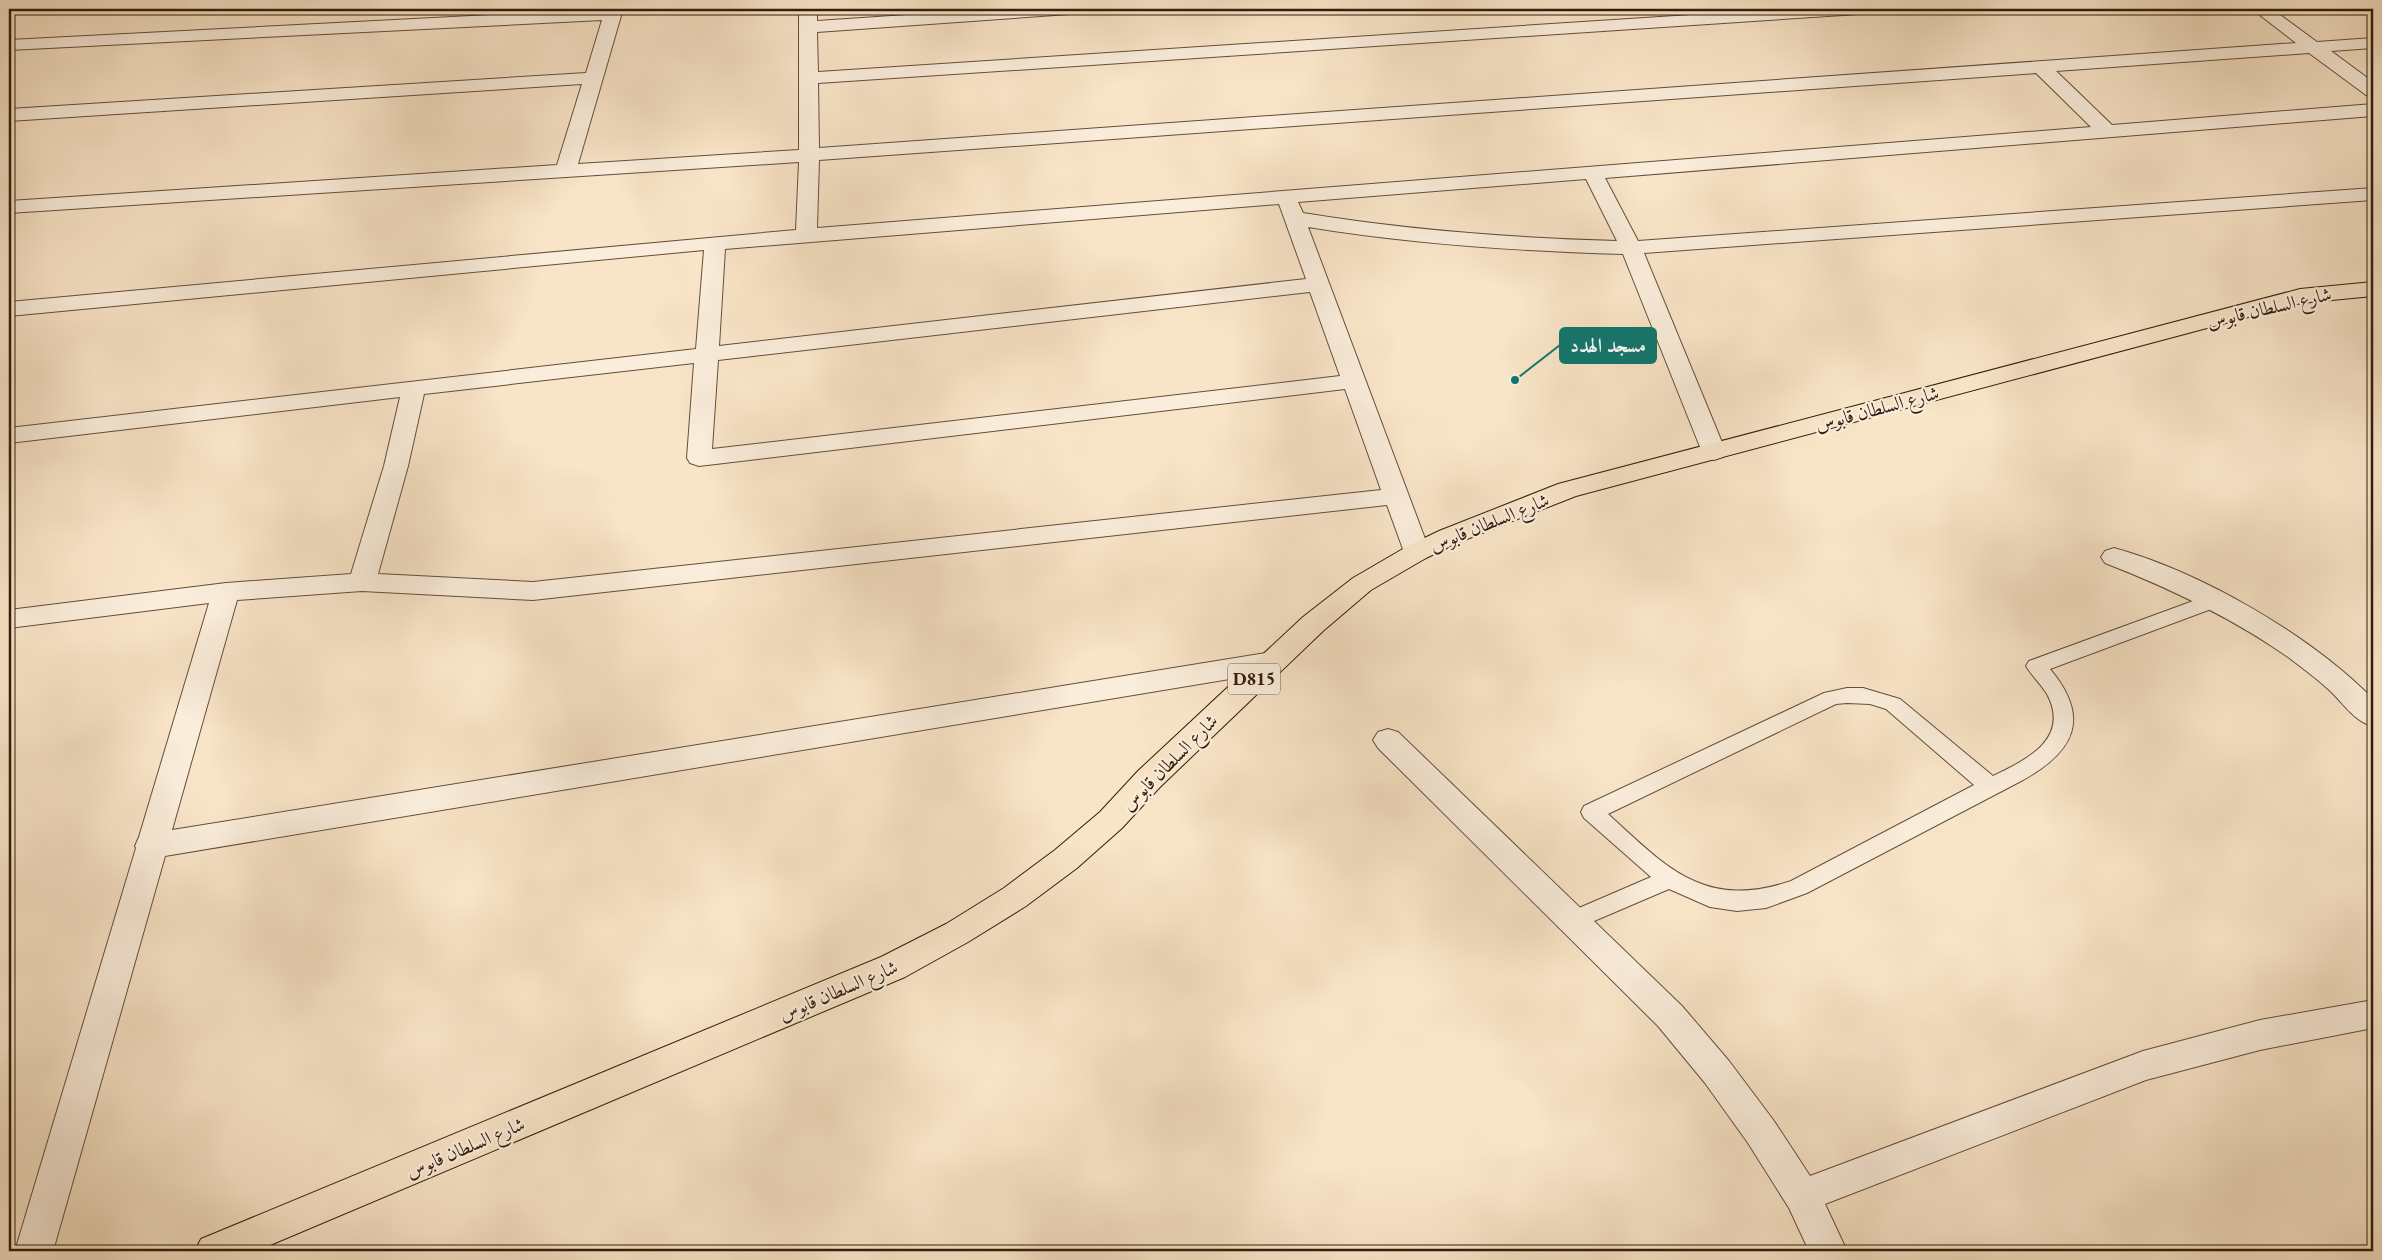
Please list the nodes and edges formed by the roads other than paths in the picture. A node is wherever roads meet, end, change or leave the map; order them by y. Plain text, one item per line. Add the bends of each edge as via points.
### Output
1 (1069, 9) edge
2 (1859, 9) edge
3 (2260, 9) edge
4 (1814, 10) edge
5 (614, 11) edge
6 (808, 18) edge
7 (2373, 43) edge
8 (9, 45) edge
9 (2313, 47) junction
10 (2041, 66) junction
11 (593, 78) junction
12 (808, 78) junction
13 (2373, 91) edge
14 (2373, 110) edge
15 (9, 115) edge
16 (2107, 131) junction
17 (810, 155) junction
18 (566, 170) junction
19 (1593, 174) junction
20 (2373, 194) edge
21 (9, 207) edge
22 (1290, 208) junction
23 (806, 236) junction
24 (715, 243) junction
25 (1631, 248) junction
26 (1318, 284) junction
27 (2373, 288) edge
28 (9, 309) edge
29 (706, 355) junction
30 (1355, 381) junction
31 (414, 388) junction
32 (9, 435) edge
33 (1714, 452) junction
34 (1398, 496) junction
35 (1417, 552) junction
36 (2114, 557) dead end
37 (362, 582) junction
38 (226, 592) junction
39 (2215, 600) junction
40 (9, 619) edge
41 (1272, 662) junction
42 (2373, 716) edge
43 (1388, 740) dead end
44 (1990, 786) junction
45 (150, 846) junction
46 (1668, 880) junction
47 (1573, 921) junction
48 (2373, 1014) edge
49 (1802, 1196) junction
50 (34, 1251) edge
51 (214, 1251) edge
52 (1828, 1251) edge

1 - 6 street
2 - 4 street
3 - 9 street
4 - 12 street
5 - 8 street
5 - 11 street
6 - 12 street
7 - 9 street
9 - 10 street
9 - 13 street
10 - 16 street
10 - 17 street
11 - 15 street
11 - 18 street
12 - 17 street
14 - 16 street
16 - 19 street
17 - 18 street
17 - 23 street
18 - 21 street
19 - 22 street
19 - 25 street
20 - 25 street
22 - 23 street
22 - 25 street via 1354,228 1452,240
22 - 26 street
23 - 24 street
24 - 28 street
24 - 29 street
25 - 33 street
26 - 29 street
26 - 30 street
27 - 33 main road, شارع السلطان قابوس / D815 via 2300,296
29 - 30 street via 699,458
29 - 31 street
30 - 34 street
31 - 32 street
31 - 37 street via 396,466
33 - 35 main road, شارع السلطان قابوس / D815 via 1567,490
34 - 35 street
34 - 37 street via 533,591
35 - 41 main road, شارع السلطان قابوس / D815 via 1362,584
36 - 39 street
37 - 38 street
38 - 40 street
38 - 45 street
39 - 42 street via 2279,637 2317,664
39 - 44 lane via 2036,666 2052,683 2061,701 2064,720 2061,734 2043,757
41 - 45 street
41 - 51 main road, شارع السلطان قابوس / D815 via 1149,779 1111,820 1066,859 1016,897 957,933 875,975
43 - 47 street
44 - 46 lane via 1776,897 1748,901 1717,899
44 - 46 lane via 1893,704 1860,694 1838,696 1592,812
45 - 50 street
46 - 47 lane
47 - 49 street via 1670,1016 1717,1072
48 - 49 street via 2260,1035 2143,1066
49 - 52 street

